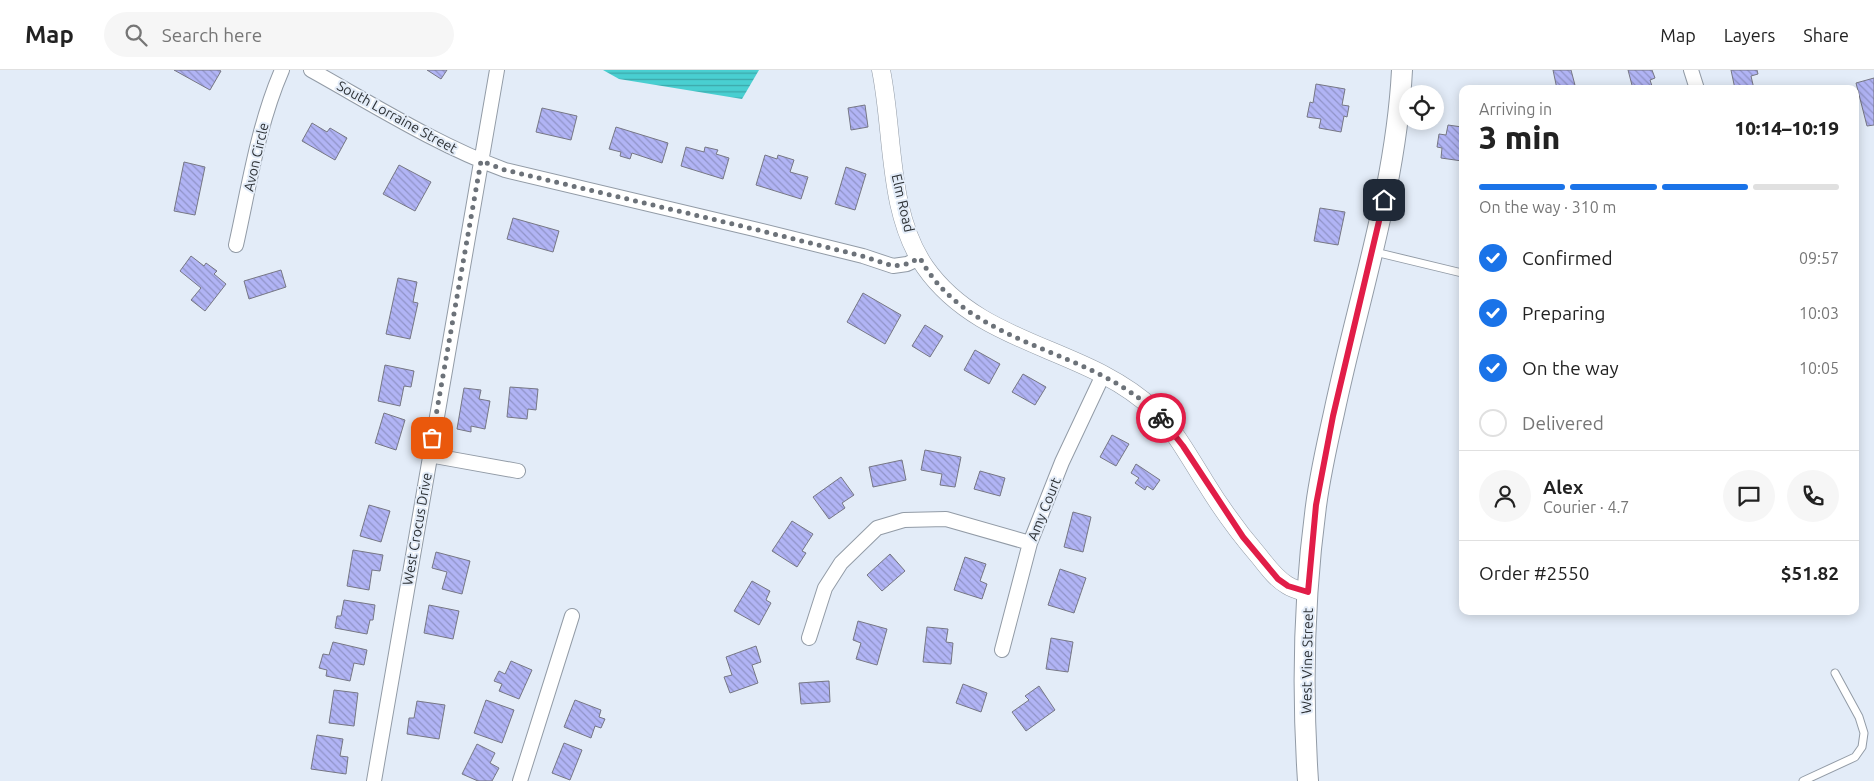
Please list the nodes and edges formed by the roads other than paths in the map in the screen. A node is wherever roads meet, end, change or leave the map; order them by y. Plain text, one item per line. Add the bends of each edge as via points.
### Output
1 (282, 70) edge
2 (311, 70) edge
3 (497, 70) edge
4 (881, 70) edge
5 (1399, 70) edge
6 (1691, 70) edge
7 (1696, 85) edge
8 (481, 161) junction
9 (236, 245) dead end
10 (1373, 252) junction
11 (920, 258) junction
12 (1459, 272) edge
13 (1103, 376) junction
14 (429, 455) junction
15 (518, 471) dead end
16 (1030, 544) junction
17 (1308, 592) junction
18 (572, 616) dead end
19 (809, 638) dead end
20 (1002, 650) dead end
21 (1835, 673) dead end
22 (374, 781) edge
23 (520, 781) edge
24 (1308, 781) edge
25 (1803, 781) edge

1 - 9 street, Avon Circle via 265,117
2 - 8 street, South Lorraine Street
3 - 8 street, West Crocus Drive
4 - 11 street, Elm Road via 899,198 904,222
5 - 10 main road, West Vine Street via 1391,166
6 - 7 street
8 - 11 street, South Lorraine Street via 505,170 754,229 893,266
8 - 14 street, West Crocus Drive
10 - 12 lane
10 - 17 main road, West Vine Street via 1347,353 1320,487
11 - 13 street, Elm Road via 940,286 979,318
13 - 16 street, Amy Court via 1062,462
13 - 17 street, Elm Road via 1134,394 1153,410 1183,446 1243,537 1278,579
14 - 15 street
14 - 22 street, West Crocus Drive
16 - 19 street via 946,519 904,520 877,528 841,563 825,588
16 - 20 street, Amy Court
17 - 24 main road, West Vine Street
18 - 23 street
21 - 25 lane via 1859,717 1864,733 1862,747 1855,757

